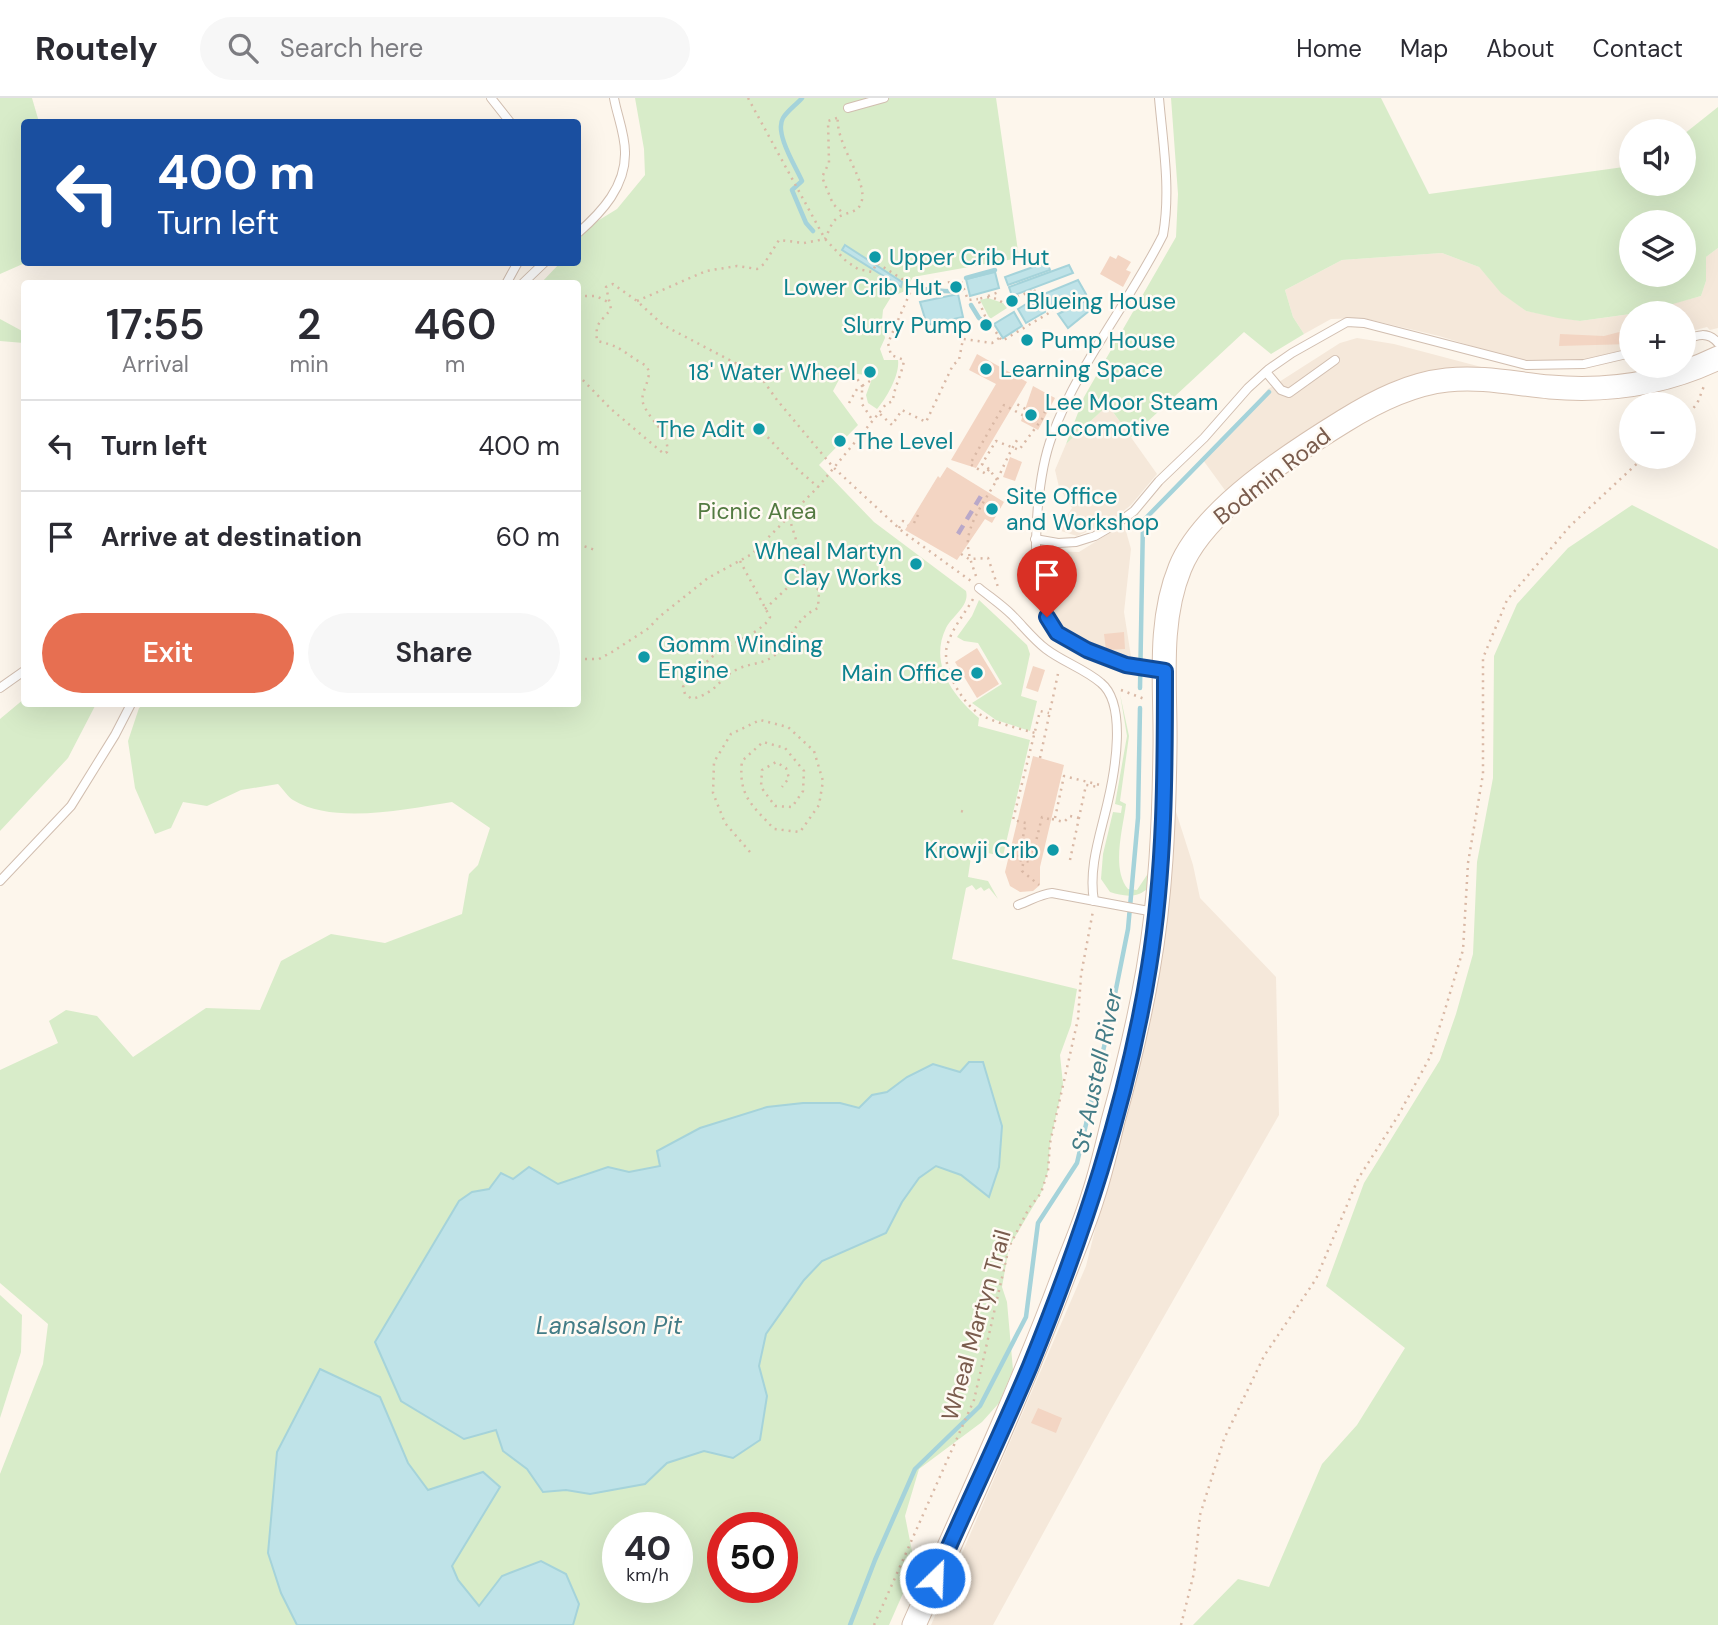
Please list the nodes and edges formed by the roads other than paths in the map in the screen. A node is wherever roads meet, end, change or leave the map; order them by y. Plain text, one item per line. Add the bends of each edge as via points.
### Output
1 (491, 98) edge
2 (614, 98) edge
3 (884, 98) edge
4 (1158, 98) edge
5 (848, 108) road end
6 (508, 119) edge
7 (581, 230) edge
8 (541, 266) edge
9 (526, 280) edge
10 (1696, 336) edge
11 (1716, 354) edge
12 (1619, 356) edge
13 (1335, 360) dead end
14 (1266, 372) junction
15 (1035, 539) junction
16 (979, 587) road end
17 (1158, 670) junction
18 (21, 673) edge
19 (0, 688) edge
20 (129, 707) edge
21 (0, 881) edge
22 (1094, 901) junction
23 (1018, 905) dead end
24 (1150, 911) junction
25 (914, 1625) edge

1 - 6 lane
2 - 7 lane via 625,150 623,177 598,215
3 - 5 lane
4 - 15 lane via 1167,185 1163,235 1052,433
8 - 9 lane
10 - 11 lane via 1712,337
11 - 17 main road, Bodmin Road via 1678,374 1622,387 1554,388 1448,379 1412,387 1370,406 1254,484 1202,531 1175,579
12 - 14 lane via 1584,364 1526,365 1347,323
13 - 14 lane via 1289,393
14 - 15 lane via 1119,522 1076,542
15 - 17 lane via 1039,584 1047,617 1057,633 1087,650
16 - 22 lane via 1046,649 1111,693 1116,743 1093,864
17 - 24 main road, Bodmin Road via 1165,708 1163,835
18 - 19 lane
20 - 21 lane via 71,806
22 - 23 lane via 1042,894
22 - 24 lane
24 - 25 main road, Bodmin Road via 1139,1018 1094,1195 1030,1366

